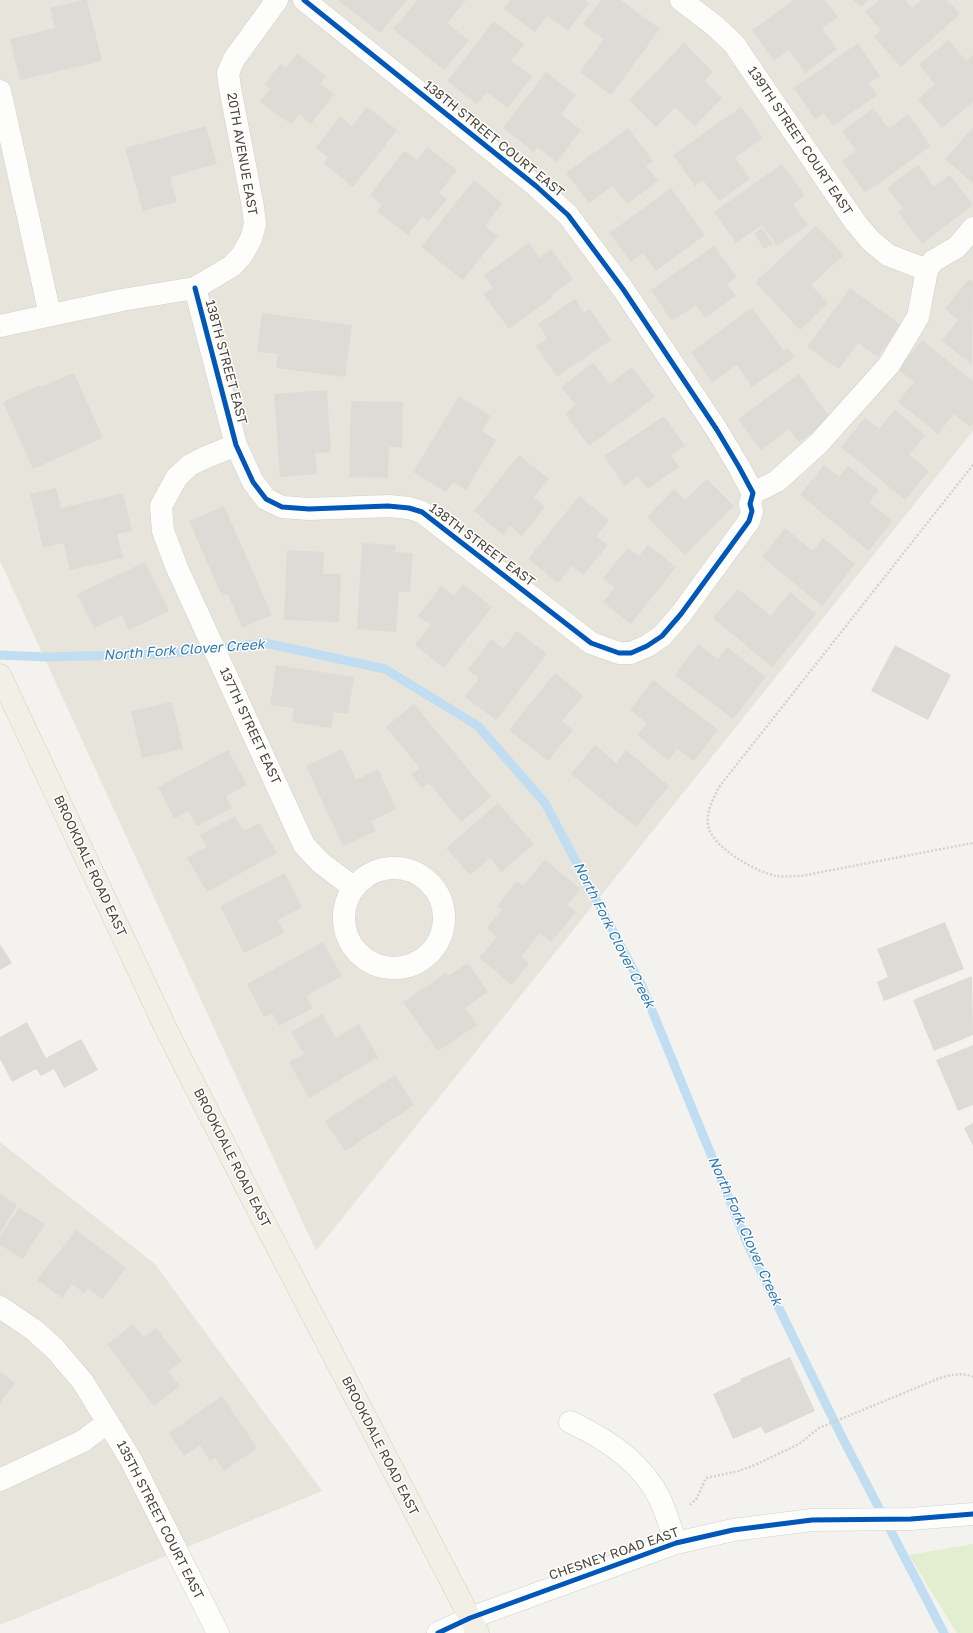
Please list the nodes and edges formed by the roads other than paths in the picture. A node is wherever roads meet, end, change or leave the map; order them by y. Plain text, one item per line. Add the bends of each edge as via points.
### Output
1 (277, 0) edge
2 (304, 0) edge
3 (681, 0) edge
4 (0, 91) edge
5 (973, 228) edge
6 (927, 270) junction
7 (195, 288) junction
8 (50, 315) junction
9 (0, 326) edge
10 (236, 445) junction
11 (752, 499) junction
12 (0, 675) edge
13 (354, 888) junction
14 (0, 1307) edge
15 (570, 1422) dead end
16 (107, 1423) junction
17 (0, 1480) edge
18 (973, 1514) edge
19 (676, 1543) junction
20 (474, 1625) edge
21 (218, 1633) edge
22 (438, 1633) edge

1 - 7 street, 20TH AVENUE EAST via 234,59 228,73 253,207 255,224 251,239 232,266
2 - 11 street, 138TH STREET COURT EAST via 530,181 568,215 623,289 717,430 740,467
3 - 6 street, 139TH STREET COURT EAST via 734,44 855,222 871,241 888,254
4 - 8 street
5 - 6 street via 957,247 933,261
6 - 11 street via 918,317 888,365 819,443 777,481
7 - 8 street, 20TH AVENUE EAST
7 - 10 street, 138TH STREET EAST
8 - 9 street, 20TH AVENUE EAST
10 - 11 street, 138TH STREET EAST via 253,482 266,499 282,507 308,509 388,506 422,512 591,643 619,653 630,653 662,636 749,522
10 - 13 street, 137TH STREET EAST via 190,465 177,477 161,506 163,531 177,568 304,845 320,862
12 - 20 main road, BROOKDALE ROAD EAST via 167,1031
13 - 13 street via 346,903 344,920 347,936 356,951 370,962 386,968 403,968 419,962 432,952 441,938 445,922 443,906 437,891 426,879 412,871 396,867 380,869 366,876
14 - 16 street, 135TH STREET COURT EAST via 34,1330 55,1349 83,1382
15 - 19 street via 594,1433 631,1461 647,1478 659,1498
16 - 17 street via 83,1442
16 - 21 street, 135TH STREET COURT EAST via 131,1460
18 - 19 street, CHESNEY ROAD EAST via 910,1519 812,1520 733,1530
19 - 20 street, CHESNEY ROAD EAST
20 - 22 street, CHESNEY ROAD EAST

